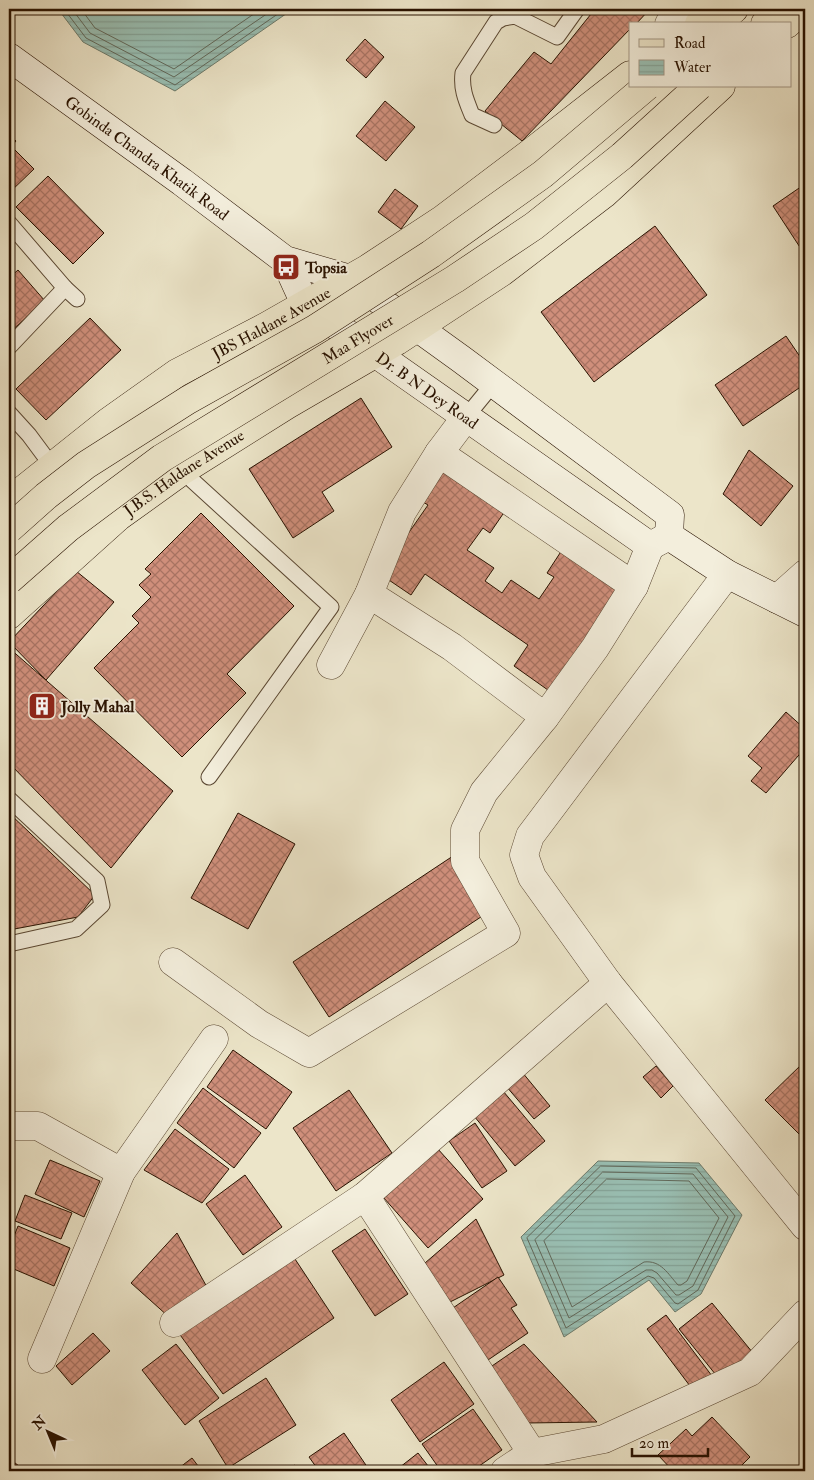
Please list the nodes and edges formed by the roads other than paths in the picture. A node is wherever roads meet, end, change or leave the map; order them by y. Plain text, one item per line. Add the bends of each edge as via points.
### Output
1 (577, 9) edge
2 (715, 9) edge
3 (734, 9) edge
4 (780, 9) edge
5 (802, 9) edge
6 (702, 22) edge
7 (719, 22) edge
8 (767, 22) edge
9 (789, 22) edge
10 (9, 57) edge
11 (629, 81) edge
12 (629, 82) edge
13 (697, 88) edge
14 (719, 88) edge
15 (494, 125) dead end
16 (9, 223) edge
17 (285, 260) junction
18 (350, 278) junction
19 (65, 288) junction
20 (77, 299) dead end
21 (305, 304) junction
22 (418, 328) junction
23 (9, 347) edge
24 (376, 354) junction
25 (493, 384) junction
26 (9, 413) edge
27 (466, 417) junction
28 (439, 453) junction
29 (52, 466) junction
30 (182, 471) junction
31 (9, 501) edge
32 (9, 529) edge
33 (660, 541) junction
34 (727, 574) junction
35 (805, 574) edge
36 (9, 580) edge
37 (634, 586) junction
38 (369, 594) junction
39 (777, 598) junction
40 (805, 612) edge
41 (9, 615) edge
42 (331, 665) dead end
43 (545, 717) junction
44 (209, 777) dead end
45 (9, 799) edge
46 (9, 944) edge
47 (173, 962) dead end
48 (608, 983) junction
49 (214, 1040) dead end
50 (9, 1126) edge
51 (121, 1172) junction
52 (365, 1196) junction
53 (805, 1226) edge
54 (805, 1314) edge
55 (174, 1323) dead end
56 (42, 1358) dead end
57 (532, 1452) junction
58 (505, 1471) edge

1 - 15 lane via 556,37 515,16 496,22 462,80 472,115
2 - 6 main road
3 - 7 main road
4 - 8 main road
5 - 9 main road
10 - 17 street, Gobinda Chandra Khatik Road
11 - 18 main road, JBS Haldane Avenue via 443,219
12 - 32 main road, Maa Flyover, bridge via 543,174 431,254 315,329 188,400 100,456 46,496
13 - 36 main road, Maa Flyover, bridge via 622,156 534,226 446,284 162,458 68,528
14 - 22 main road via 604,194 502,272
16 - 19 lane
17 - 18 street
17 - 21 street
18 - 21 main road, JBS Haldane Avenue
18 - 22 street
19 - 20 lane
19 - 23 lane
21 - 24 street, Dr. B N Dey Road
21 - 29 main road, JBS Haldane Avenue via 177,373
22 - 24 main road
22 - 25 street
24 - 27 street, Dr. B N Dey Road
24 - 30 main road, J.B.S. Haldane Avenue
25 - 27 lane
25 - 33 street via 670,515
26 - 29 lane
27 - 28 street
27 - 33 street, Dr. B N Dey Road
28 - 37 street
28 - 38 street via 402,512
29 - 31 main road, JBS Haldane Avenue
30 - 41 main road, J.B.S. Haldane Avenue via 118,517
30 - 44 lane via 331,607
33 - 34 street, Dr. B N Dey Road
33 - 37 street
34 - 39 street, Dr. B N Dey Road
34 - 48 street via 530,836 524,855 532,877
35 - 39 street
37 - 43 street via 595,648
38 - 42 street
38 - 43 street via 452,646
39 - 40 street, Dr. B N Dey Road
43 - 47 street via 484,792 465,830 465,861 506,933 308,1053 259,1024
45 - 46 lane via 97,881 102,905 76,929
48 - 52 street
48 - 53 street
49 - 51 street
50 - 51 street via 38,1126
51 - 56 street
52 - 55 street
52 - 57 street
54 - 57 street via 750,1372 604,1439
57 - 58 street

